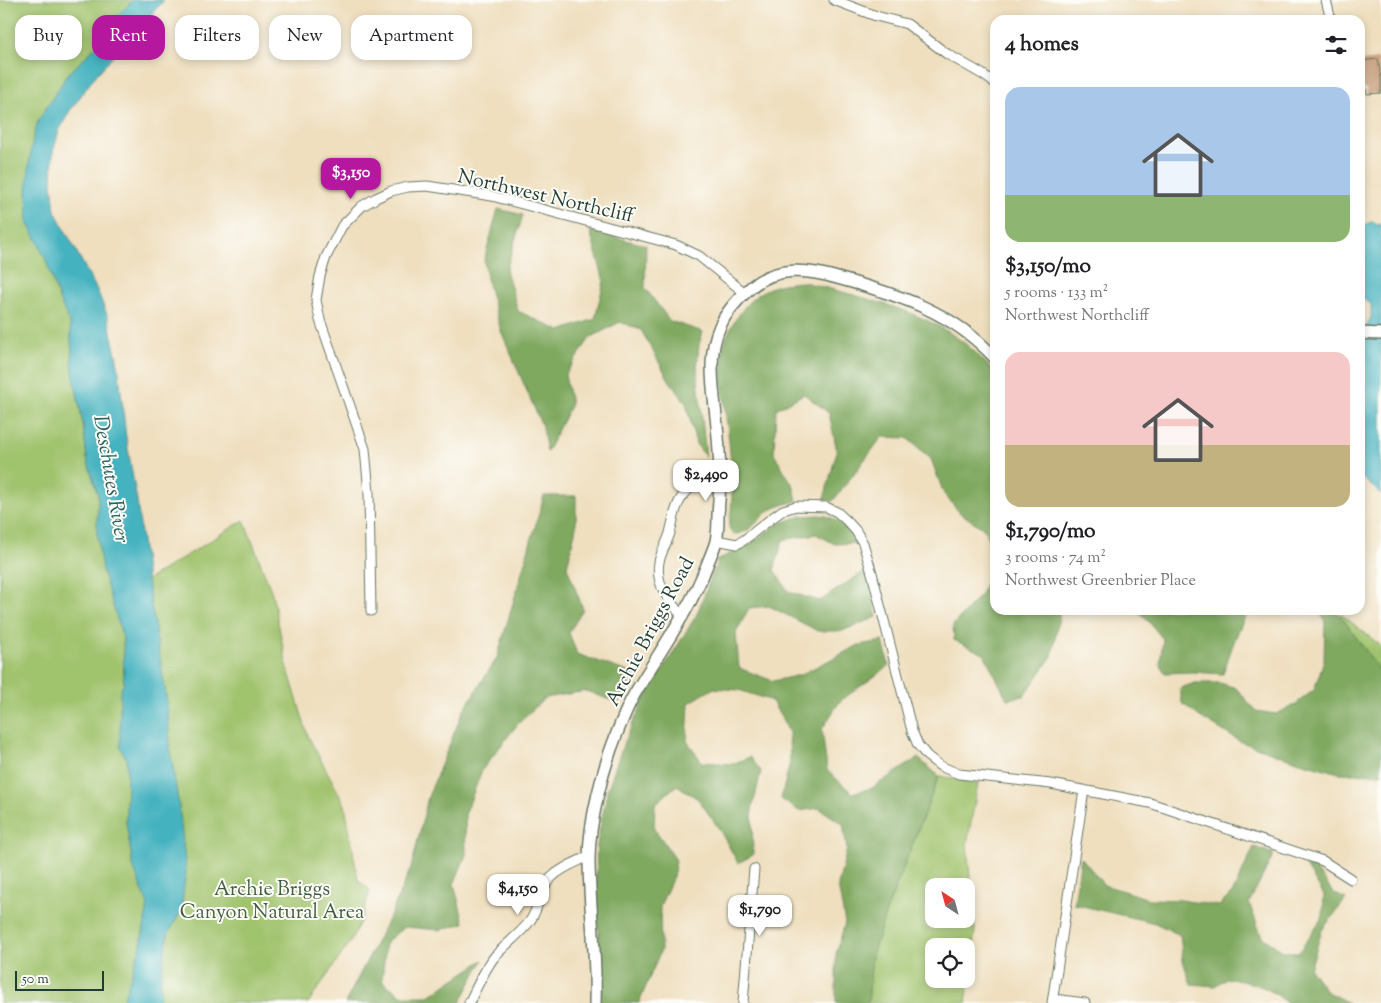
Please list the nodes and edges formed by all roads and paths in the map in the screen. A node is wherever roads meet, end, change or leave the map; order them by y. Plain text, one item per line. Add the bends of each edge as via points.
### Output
1 (836, 0) edge
2 (1326, 0) edge
3 (1330, 15) edge
4 (990, 80) edge
5 (745, 293) junction
6 (1365, 333) edge
7 (1381, 334) edge
8 (990, 352) edge
9 (720, 471) junction
10 (716, 540) junction
11 (371, 611) dead end
12 (683, 617) junction
13 (1084, 790) junction
14 (589, 856) junction
15 (754, 868) dead end
16 (1351, 879) dead end
17 (1052, 1001) edge
18 (469, 1003) edge
19 (595, 1003) edge
20 (743, 1003) edge
21 (1085, 1003) edge

1 - 4 street via 907,24 947,54
2 - 3 street
5 - 8 street, Archie Briggs Road via 770,275 790,271 832,276 940,314
5 - 9 street, Archie Briggs Road via 720,325 712,354
5 - 11 street, Northwest Northcliff via 699,256 676,245 492,196 428,186 408,187 391,191 362,206 342,226 326,257 316,300 365,449
6 - 7 street
9 - 10 street, Archie Briggs Road
9 - 12 street via 688,489 681,497 659,562 658,576 664,592
10 - 12 street, Archie Briggs Road
10 - 13 street via 737,544 783,510 796,506 826,507 837,512 863,543 912,731 927,756 959,774
12 - 14 street, Archie Briggs Road via 633,698 616,736 598,798
13 - 16 street via 1150,803 1323,861
13 - 17 street
14 - 18 street via 552,877 544,887 529,922 491,962
14 - 19 street, Archie Briggs Road
15 - 20 street
17 - 21 street

